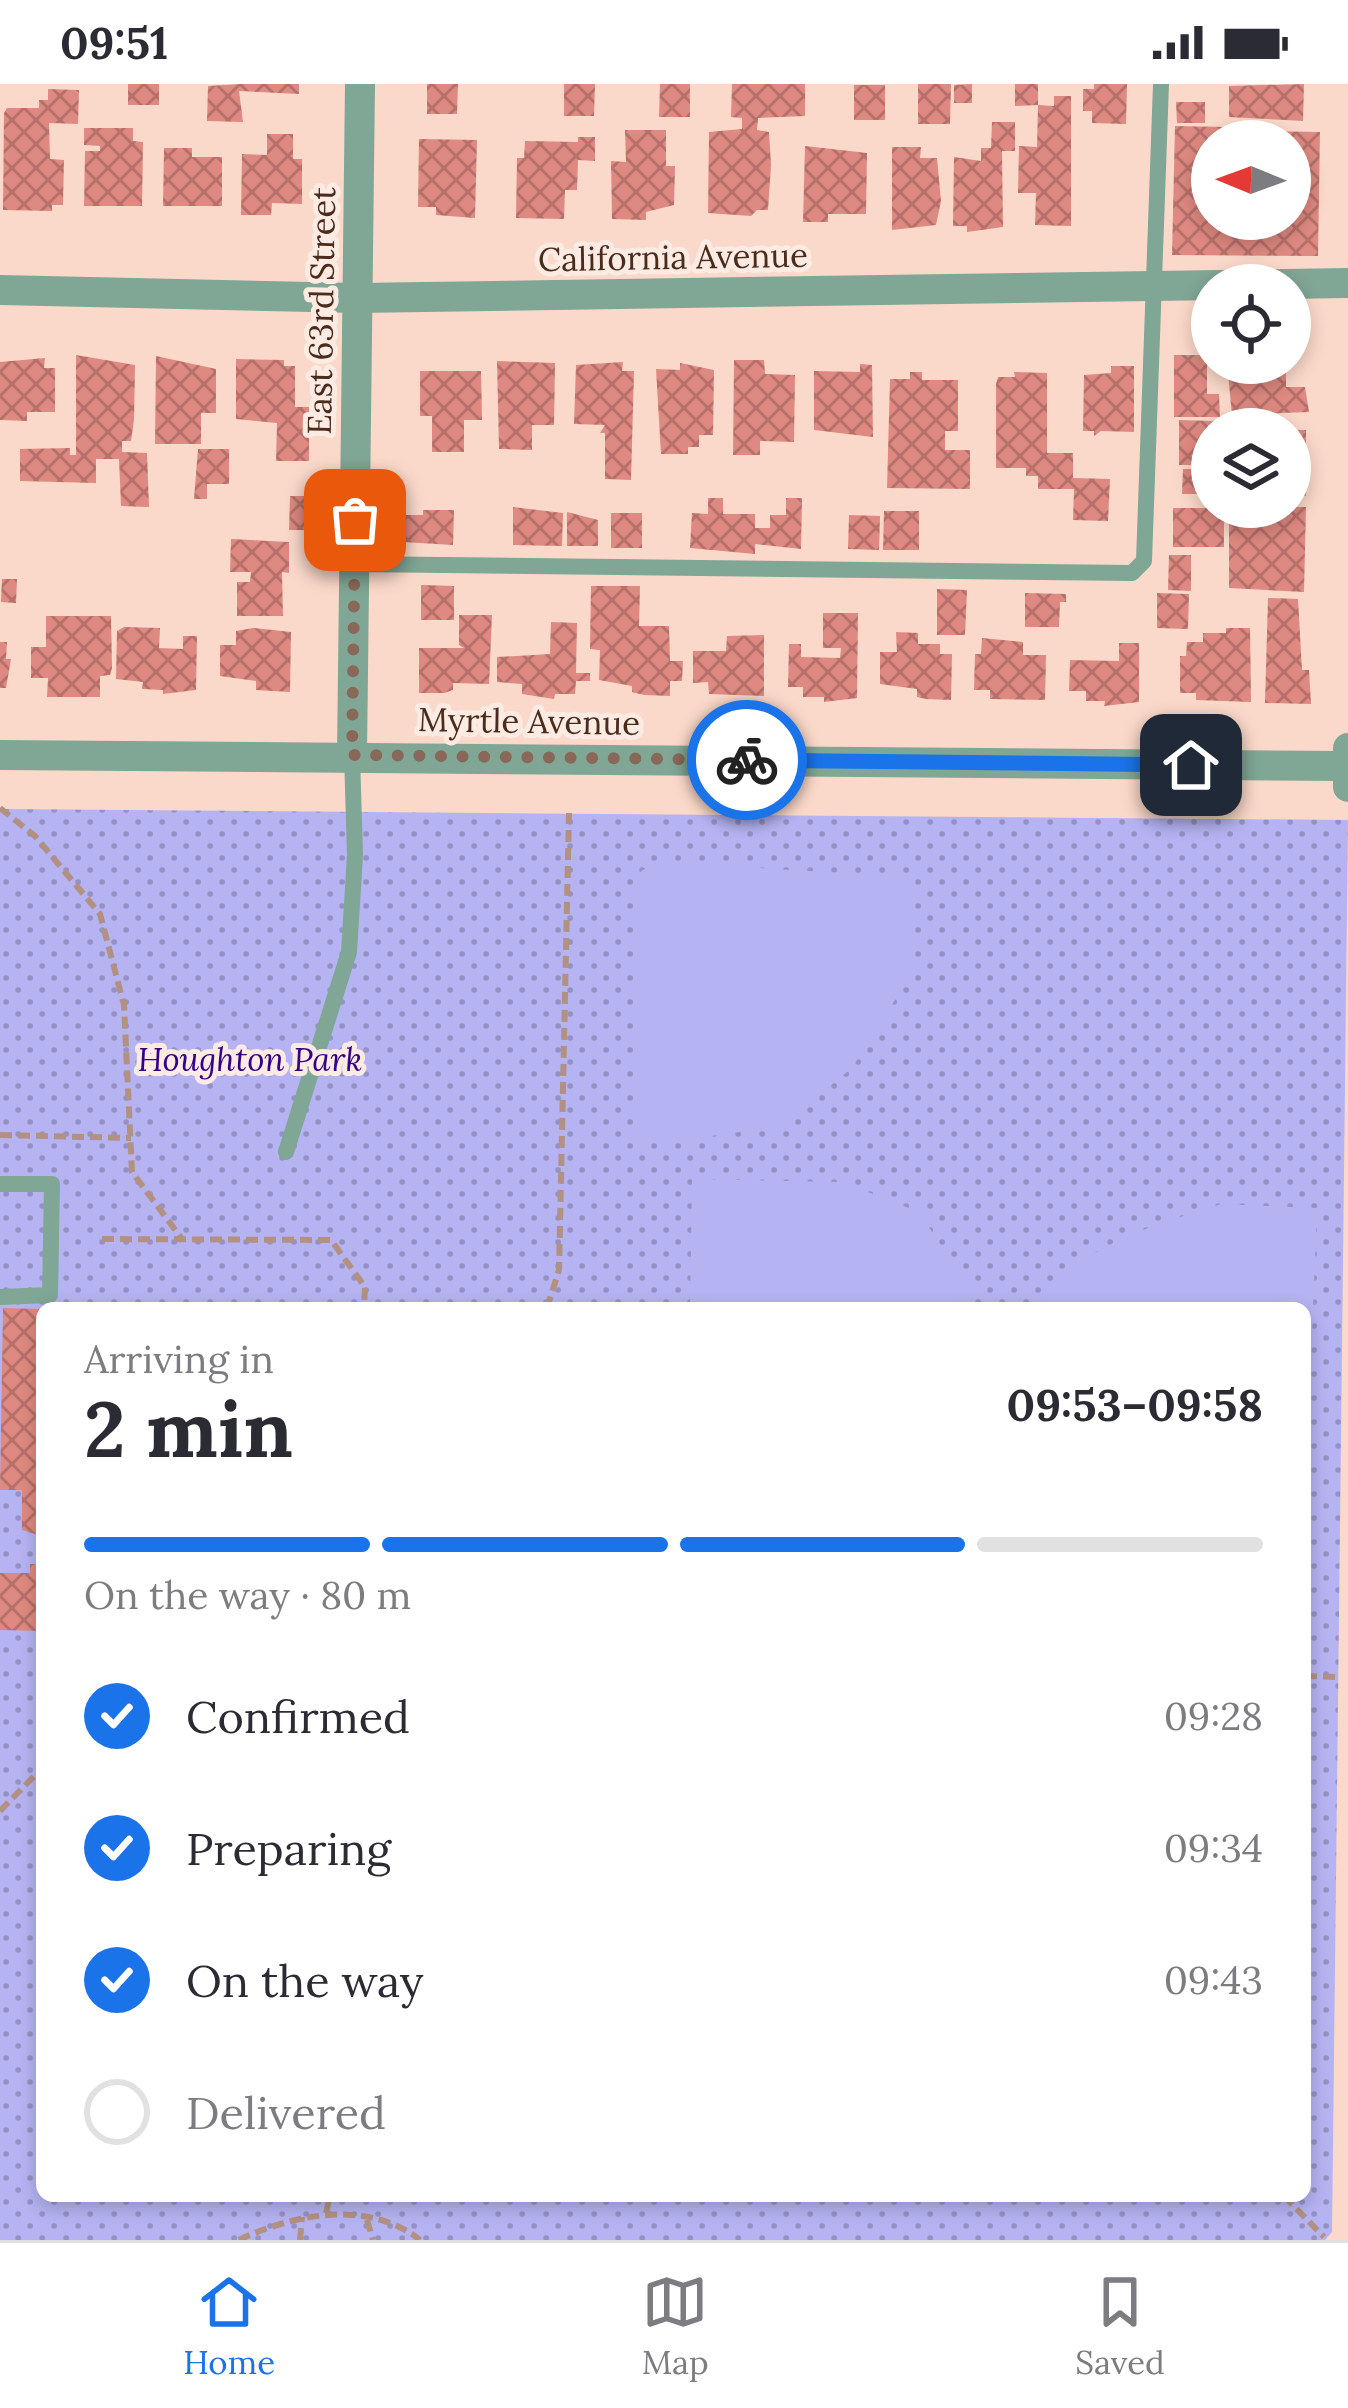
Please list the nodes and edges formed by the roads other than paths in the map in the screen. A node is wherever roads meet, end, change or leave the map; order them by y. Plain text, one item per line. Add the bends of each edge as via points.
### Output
1 (360, 84) edge
2 (1160, 84) edge
3 (1348, 283) edge
4 (1157, 286) junction
5 (0, 290) edge
6 (357, 298) junction
7 (355, 564) junction
8 (0, 755) edge
9 (352, 755) junction
10 (1347, 767) edge
11 (286, 1152) dead end
12 (0, 1184) edge
13 (0, 1297) edge

1 - 6 street, East 63rd Street
2 - 4 lane
3 - 4 street, California Avenue
4 - 6 street, California Avenue
4 - 7 lane via 1144,561 1132,573
5 - 6 street, California Avenue
6 - 7 street, East 63rd Street
7 - 9 street, East 63rd Street
8 - 9 street, Myrtle Avenue
9 - 10 street, Myrtle Avenue
9 - 11 lane via 350,952
12 - 13 lane via 52,1184 50,1295

